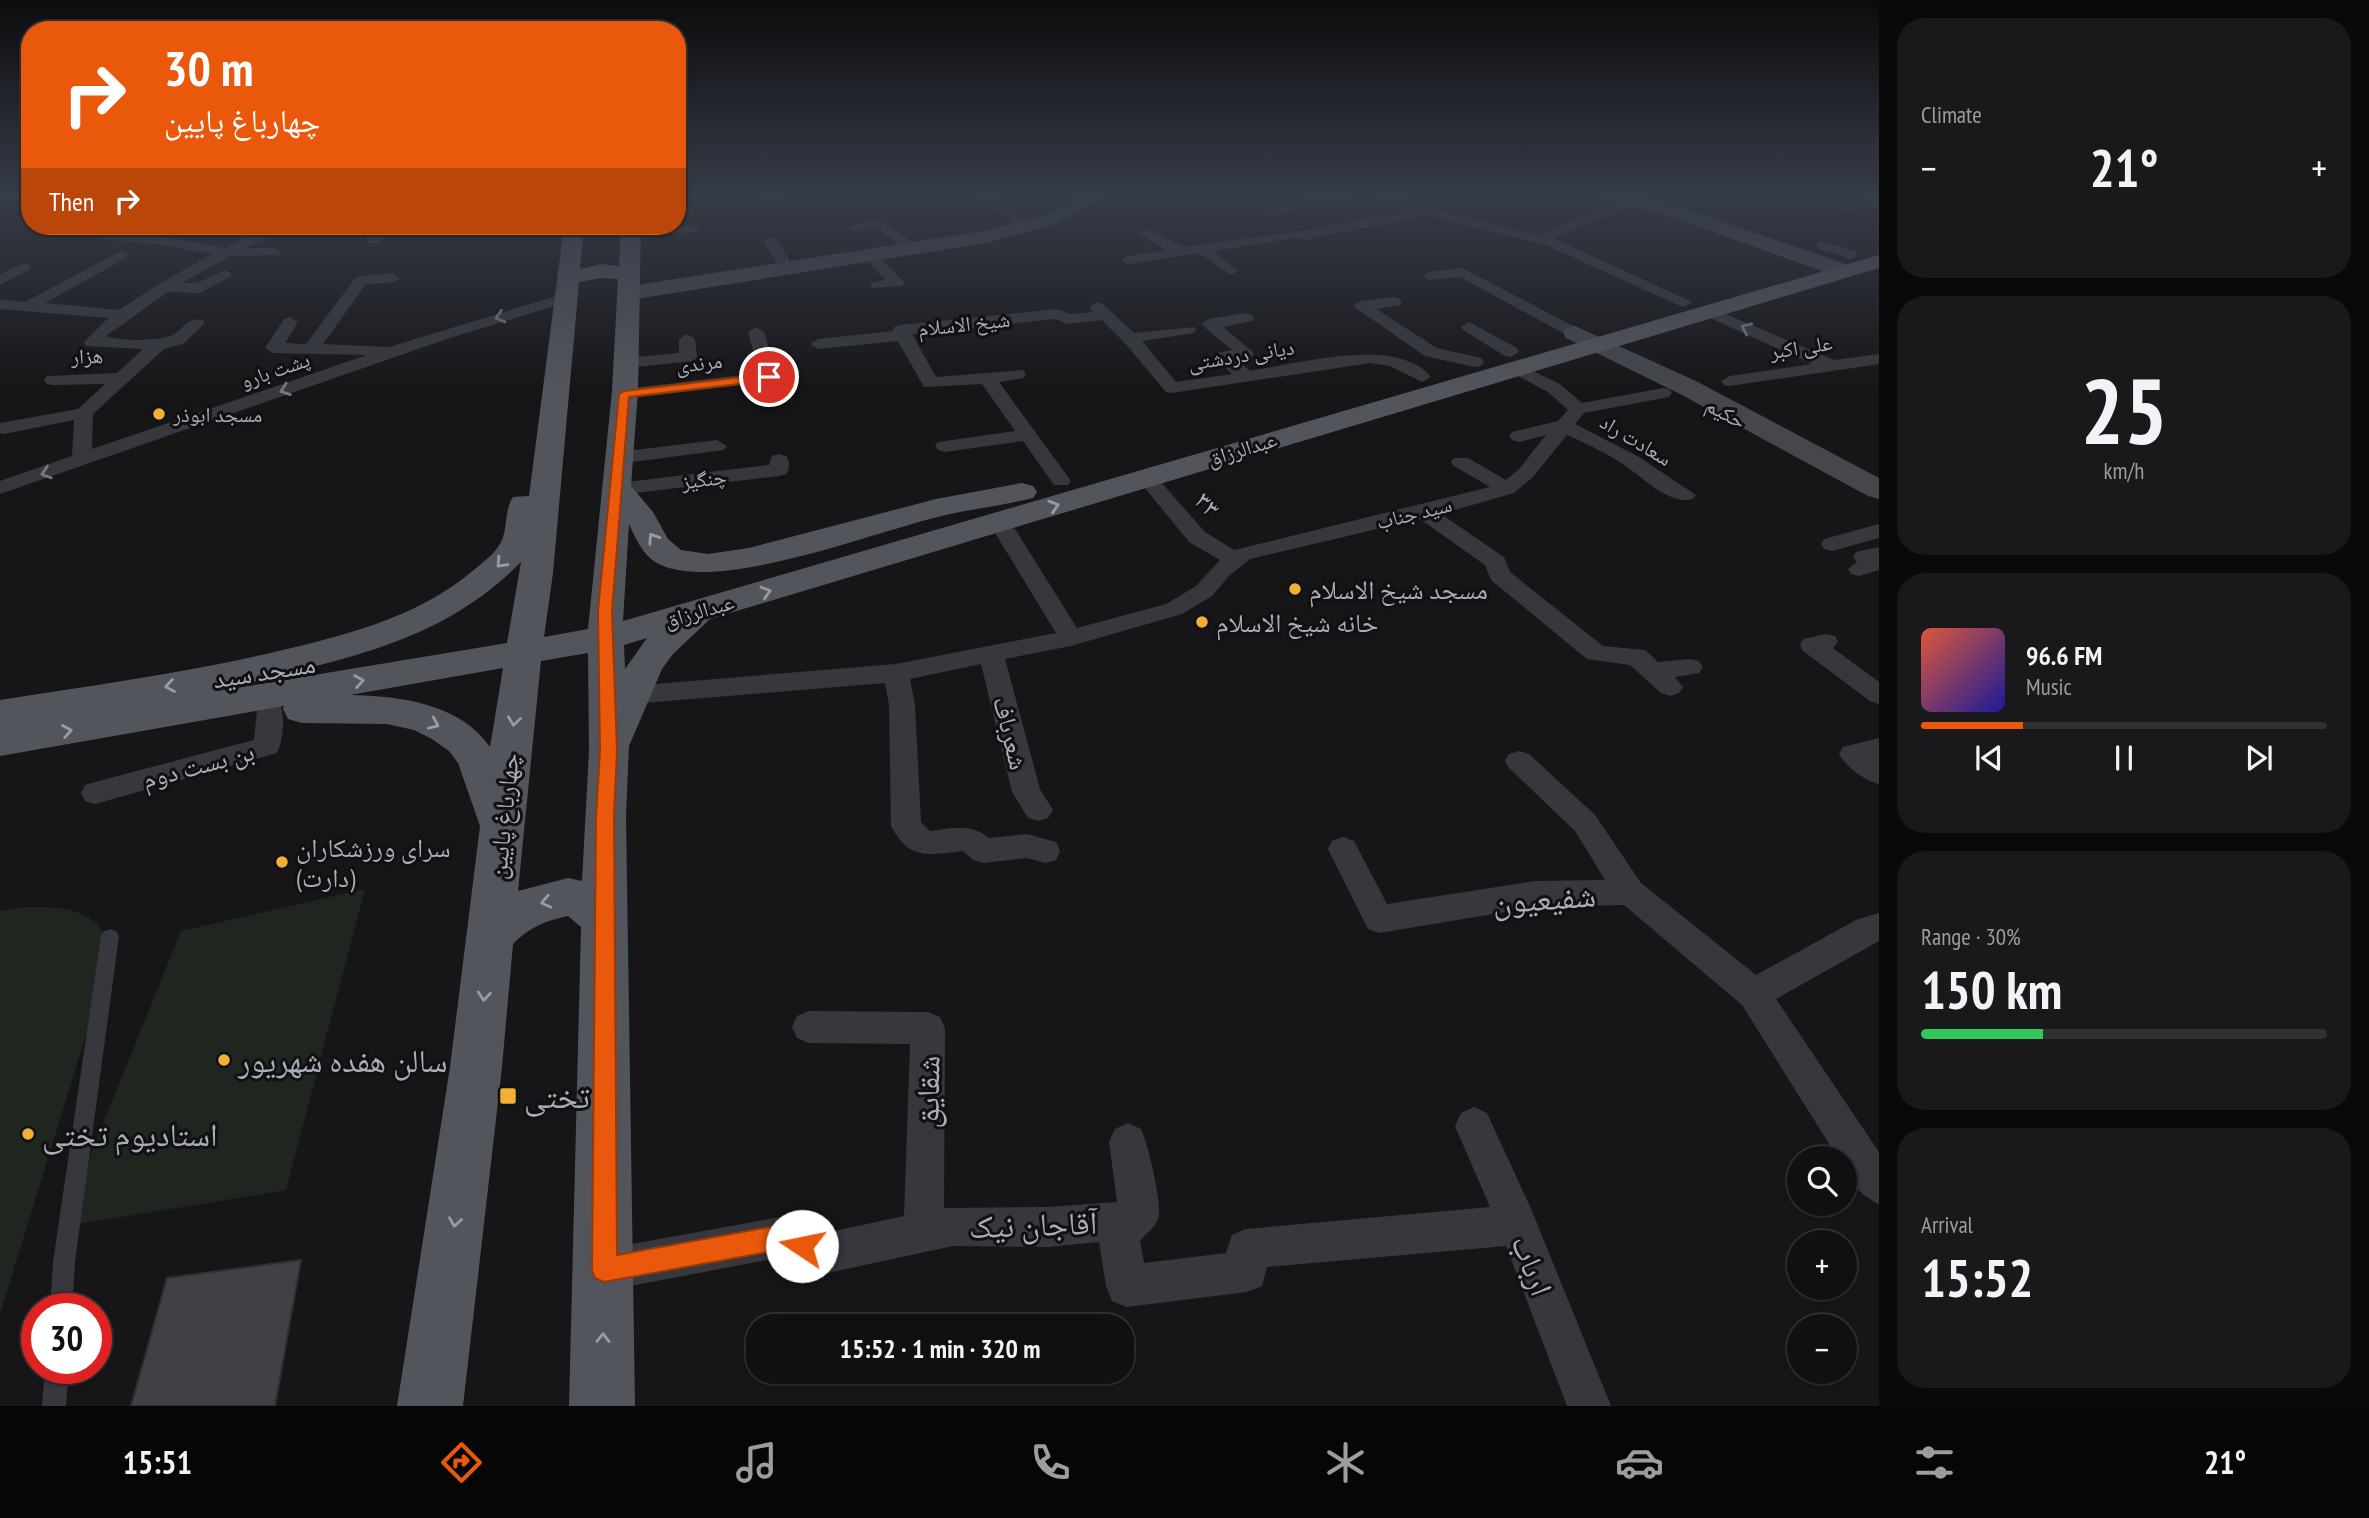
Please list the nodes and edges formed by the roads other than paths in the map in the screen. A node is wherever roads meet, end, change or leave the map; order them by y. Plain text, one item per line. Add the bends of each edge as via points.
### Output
1 (114, 259) edge
2 (212, 259) edge
3 (570, 259) edge
4 (630, 259) edge
5 (782, 259) edge
6 (855, 259) edge
7 (873, 259) edge
8 (1160, 259) edge
9 (1223, 259) edge
10 (1586, 259) edge
11 (1809, 259) edge
12 (1835, 259) edge
13 (1855, 259) edge
14 (1128, 260) dead end
15 (1879, 261) edge
16 (1847, 263) junction
17 (24, 267) dead end
18 (1650, 267) dead end
19 (1487, 269) dead end
20 (789, 270) junction
21 (1231, 271) dead end
22 (1462, 272) junction
23 (225, 274) dead end
24 (1625, 275) junction
25 (1429, 276) dead end
26 (392, 278) dead end
27 (0, 281) edge
28 (630, 283) junction
29 (878, 285) dead end
30 (164, 287) junction
31 (566, 288) junction
32 (1394, 302) dead end
33 (1684, 302) junction
34 (0, 304) edge
35 (27, 307) junction
36 (1101, 311) joint
37 (1707, 311) junction
38 (123, 315) junction
39 (1247, 318) dead end
40 (197, 323) dead end
41 (290, 323) dead end
42 (1469, 327) dead end
43 (1188, 330) dead end
44 (756, 331) dead end
45 (905, 335) junction
46 (1130, 338) junction
47 (1584, 339) junction
48 (687, 340) dead end
49 (818, 344) dead end
50 (158, 345) junction
51 (311, 348) junction
52 (401, 350) junction
53 (1879, 359) edge
54 (1514, 360) junction
55 (1475, 362) junction
56 (626, 363) junction
57 (1830, 365) junction
58 (1017, 374) dead end
59 (775, 377) joint
60 (1247, 377) junction
61 (1422, 377) junction
62 (123, 378) junction
63 (987, 378) junction
64 (53, 380) dead end
65 (1730, 381) dead end
66 (1663, 393) dead end
67 (624, 394) junction
68 (1578, 409) junction
69 (556, 411) junction
70 (84, 413) junction
71 (1563, 426) junction
72 (4, 428) dead end
73 (1028, 435) junction
74 (1519, 436) dead end
75 (717, 446) dead end
76 (945, 446) dead end
77 (779, 460) dead end
78 (82, 461) junction
79 (1461, 463) dead end
80 (1685, 470) dead end
81 (618, 474) junction
82 (1147, 478) junction
83 (1655, 479) junction
84 (1061, 481) junction
85 (0, 488) edge
86 (1507, 489) junction
87 (1879, 491) edge
88 (1022, 492) junction
89 (1686, 495) dead end
90 (1879, 496) edge
91 (1424, 512) junction
92 (1000, 523) junction
93 (1879, 531) edge
94 (1832, 544) dead end
95 (1879, 554) edge
96 (1235, 560) junction
97 (1858, 569) dead end
98 (703, 610) junction
99 (606, 625) junction
100 (1071, 638) junction
101 (526, 640) junction
102 (1826, 642) dead end
103 (992, 654) junction
104 (1690, 667) dead end
105 (897, 673) junction
106 (212, 679) junction
107 (631, 695) junction
108 (1879, 695) edge
109 (270, 710) junction
110 (170, 713) junction
111 (0, 714) edge
112 (0, 742) edge
113 (1879, 748) edge
114 (609, 751) junction
115 (1519, 761) dead end
116 (1879, 774) edge
117 (95, 793) dead end
118 (1038, 810) dead end
119 (502, 831) junction
120 (1343, 849) dead end
121 (1045, 851) dead end
122 (1630, 892) junction
123 (604, 919) junction
124 (1879, 927) edge
125 (491, 935) junction
126 (110, 936) dead end
127 (1754, 994) junction
128 (809, 1027) dead end
129 (1474, 1126) dead end
130 (1128, 1142) dead end
131 (1879, 1185) edge
132 (1518, 1225) junction
133 (924, 1232) junction
134 (1118, 1233) junction
135 (604, 1270) junction
136 (62, 1293) edge
137 (56, 1384) edge
138 (54, 1406) edge
139 (430, 1406) edge
140 (602, 1406) edge
141 (1588, 1406) edge

1 - 35 street
2 - 30 street
3 - 31 main road, چهارباغ پایین
4 - 28 main road
5 - 20 street
6 - 20 street
7 - 29 street via 897,283
8 - 14 street
9 - 21 street
10 - 24 street
11 - 33 main road, عبدالرزاق
12 - 16 main road, عبدالرزاق
13 - 16 main road, عبدالرزاق
15 - 16 main road, عبدالرزاق
16 - 37 main road, عبدالرزاق
17 - 27 street
18 - 24 street
19 - 22 street
20 - 28 street
22 - 25 street
22 - 47 street
23 - 30 street via 200,288
24 - 33 street
26 - 51 street via 361,280
28 - 31 main road via 601,271
28 - 56 main road
30 - 38 street
31 -> 52 street, پشت بارو
31 - 69 main road, چهارباغ پایین
32 - 55 street via 1360,306 1431,352
33 - 47 main road, عبدالرزاق
34 - 35 street
35 - 38 street
36 - 45 street, شیخ الاسلام via 1068,319 1057,314 900,330
36 - 46 street, دیانی دردشتی
37 - 47 main road, عبدالرزاق
57 -> 37 street
38 - 50 street via 92,342
39 - 60 street via 1209,324 1246,353 1223,357
40 - 50 street via 177,340
41 - 51 street via 273,348
42 - 54 street
43 - 46 street
44 - 59 street
45 - 49 street
45 - 63 street, شیخ الاسلام via 930,383
46 - 60 street, دیانی دردشتی via 1172,388
47 - 54 main road, عبدالرزاق
47 - 87 street, حکیم via 1689,388
47 - 90 lane, حکیم
48 - 56 street, مرندی via 688,357
50 - 62 street
51 - 52 street
52 -> 78 street, پشت بارو
53 - 57 street, علی اکبر
54 - 55 main road, عبدالرزاق
54 - 68 street
54 - 82 main road, عبدالرزاق
55 - 61 main road, عبدالرزاق
56 - 67 main road
57 - 65 street, علی اکبر
58 - 63 street
59 - 67 street, مرندی
60 - 61 street, دیانی دردشتی via 1370,358 1394,361
61 - 84 main road, عبدالرزاق
62 - 64 street, هزار
62 - 70 street
63 - 73 street
66 - 68 street
67 - 81 main road
68 - 71 street, سید جناب
69 - 101 main road, چهارباغ پایین
69 -> 106 main road via 535,441 516,547 488,577 402,626 358,642
70 - 72 street
70 - 78 street
71 - 74 street
71 - 83 street, سعادت راد via 1601,443
71 - 86 street, سید جناب via 1526,473
73 - 76 street
73 - 84 street
75 - 81 street
77 - 81 street, چنگیز via 779,470
78 -> 85 street, پشت بارو
79 - 86 street
80 - 83 street
88 -> 81 main road via 936,508 751,558 708,564 671,558 655,544
81 - 99 main road
92 -> 82 main road, عبدالرزاق
82 - 96 street, ۳۳ via 1197,537
83 - 89 street, سعادت راد
84 - 88 main road, عبدالرزاق
86 - 91 street, سید جناب
88 - 99 main road, عبدالرزاق
91 - 96 street, سید جناب via 1242,554
91 - 104 street via 1496,562 1499,575 1596,653 1636,656 1661,679
98 -> 92 main road, عبدالرزاق
92 - 100 street
93 - 94 street
95 - 97 street via 1864,557 1876,563
96 - 100 street, سید جناب via 1203,591 1174,608
98 - 99 main road, عبدالرزاق
98 - 107 main road via 660,646
99 - 101 main road
99 - 114 main road
100 - 103 street
101 - 106 main road, مسجد سید
110 -> 101 main road, مسجد سید
101 -> 119 main road, چهارباغ پایین
102 - 108 street via 1812,645
103 - 105 street
103 - 118 street, شعرباف via 1026,792
105 - 107 street
105 - 121 street via 906,826 924,844 968,838 984,851 1027,846
106 -> 111 main road, مسجد سید
107 - 114 main road
109 - 110 main road
109 - 117 street, بن بست دوم via 267,746
109 -> 119 main road via 385,710 435,722 464,742 484,774
112 -> 110 main road, مسجد سید
113 - 116 street via 1853,754
114 - 123 main road
115 - 122 street via 1585,824
119 - 125 main road, چهارباغ پایین
120 - 122 street, شفیعیون via 1379,919 1535,894
122 - 127 street, شفیعیون
123 -> 125 main road via 587,902 568,897 538,903 510,916
123 - 135 main road
124 - 127 street
125 -> 139 main road, چهارباغ پایین
126 - 136 lane
127 - 131 street, شفیعیون
128 - 133 street, شقایق via 928,1028
129 - 132 street, ارباب
130 - 134 street via 1139,1214
132 - 134 street, آقاجان نیک via 1246,1249 1247,1271 1126,1286
132 - 141 street, ارباب
133 - 134 street, آقاجان نیک via 953,1226 1048,1227 1116,1221
133 - 135 street, آقاجان نیک via 818,1255 786,1236
140 -> 135 main road
137 - 138 lane

